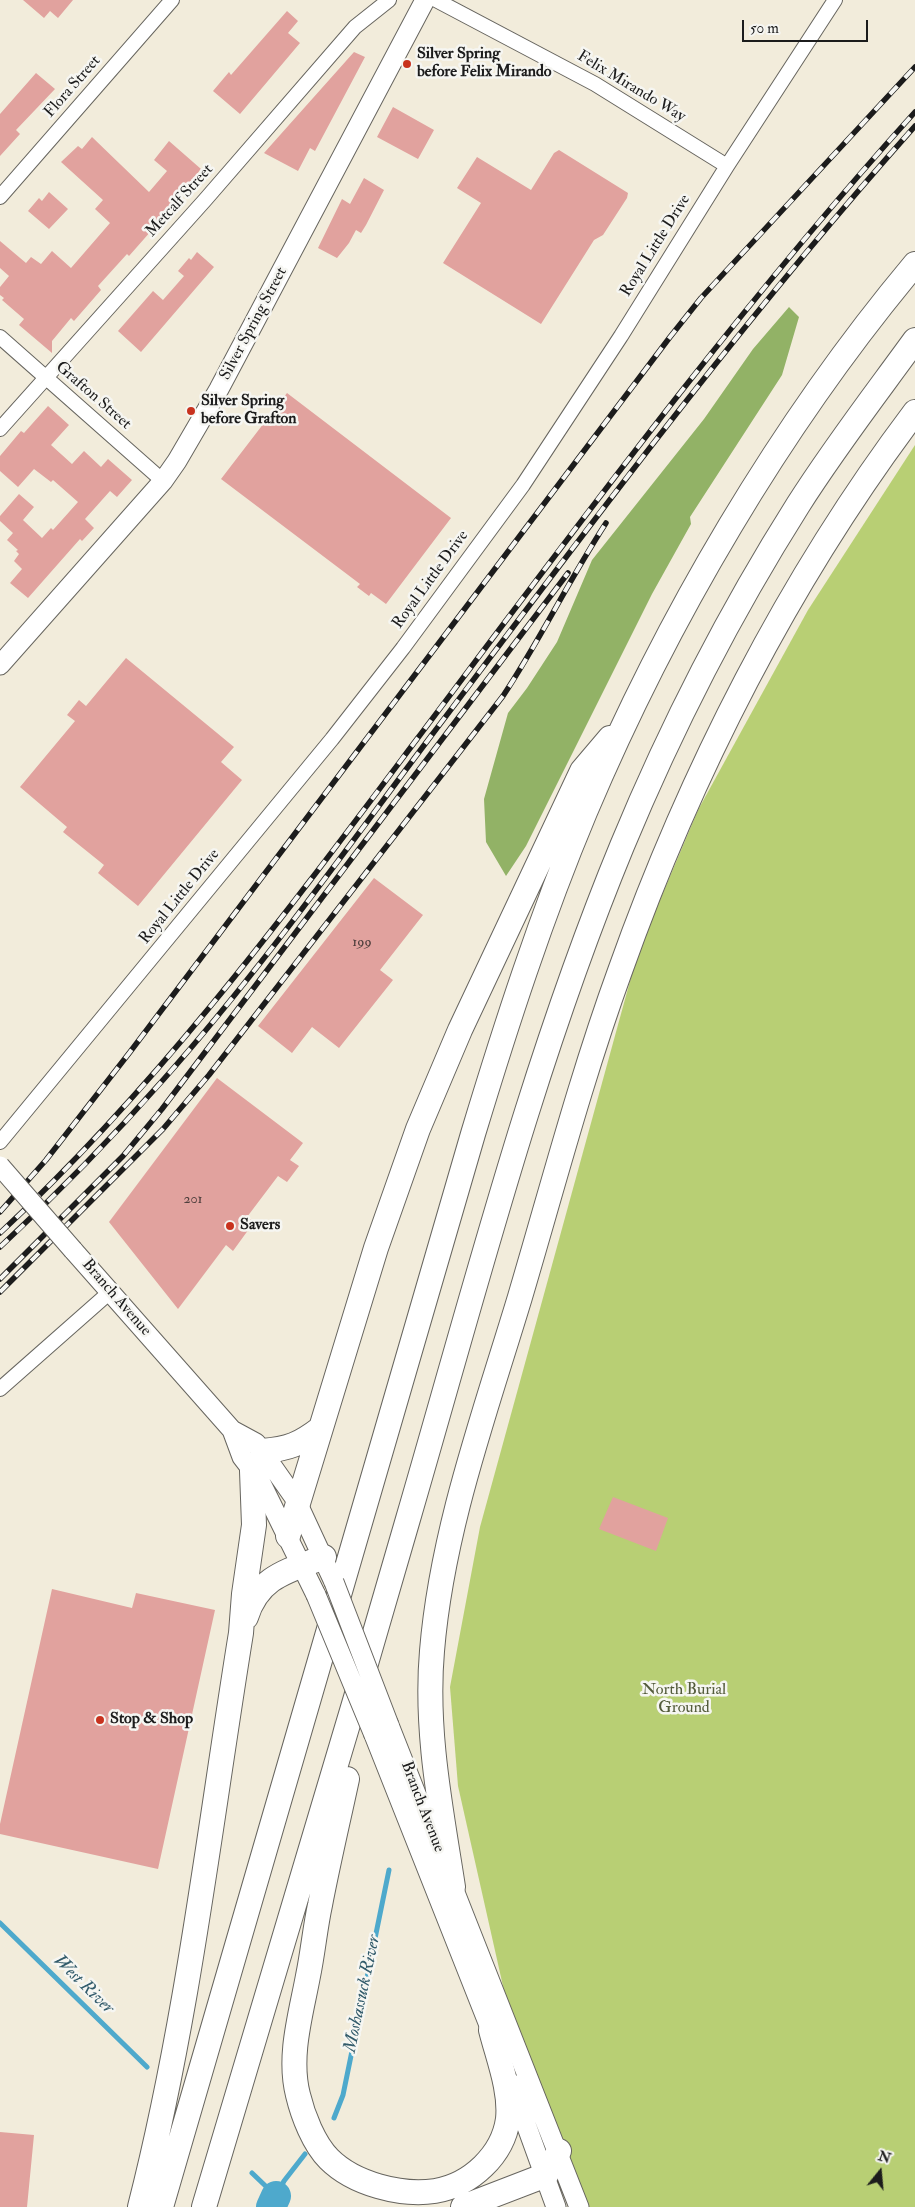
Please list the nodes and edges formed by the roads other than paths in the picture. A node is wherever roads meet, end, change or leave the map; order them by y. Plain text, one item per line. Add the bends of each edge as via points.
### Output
1 (172, 0) edge
2 (389, 0) edge
3 (425, 0) edge
4 (436, 0) edge
5 (835, 0) edge
6 (727, 166) junction
7 (0, 197) edge
8 (915, 264) edge
9 (0, 337) edge
10 (915, 340) edge
11 (44, 377) junction
12 (915, 412) edge
13 (0, 429) edge
14 (163, 481) junction
15 (0, 665) edge
16 (630, 714) junction
17 (0, 1142) edge
18 (0, 1166) edge
19 (110, 1292) junction
20 (0, 1389) edge
21 (322, 1428) junction
22 (257, 1461) junction
23 (298, 1504) junction
24 (288, 1536) junction
25 (313, 1561) junction
26 (241, 1633) junction
27 (374, 1634) junction
28 (453, 1888) junction
29 (492, 2030) junction
30 (558, 2151) junction
31 (546, 2175) junction
32 (140, 2207) edge
33 (161, 2207) edge
34 (204, 2207) edge
35 (463, 2207) edge
36 (556, 2207) edge
37 (579, 2207) edge

1 - 7 street, Flora Street
2 - 11 street, Metcalf Street via 354,28 205,200
3 - 14 main road, Silver Spring Street via 219,389
4 - 6 street, Felix Mirando Way via 595,84
5 - 6 street, Royal Little Drive
6 - 17 street, Royal Little Drive via 546,452 408,640 327,745
8 - 16 highway via 835,368 759,480 692,594
9 - 11 street, Grafton Street
10 - 27 highway via 862,411 788,523 703,672 622,844 552,1030
11 - 13 street, Metcalf Street
11 - 14 street, Grafton Street
12 - 28 highway via 819,554 736,702 705,763 661,864 604,1017 461,1497 439,1594 432,1652 431,1730
14 - 15 main road, Silver Spring Street
16 - 21 highway via 582,771 438,1079 382,1230
16 - 33 highway via 554,891 493,1067
18 - 19 main road, Branch Avenue, bridge
19 - 20 street
19 - 22 main road, Branch Avenue via 232,1430 242,1457
21 - 22 highway via 298,1444
21 - 23 highway
22 - 23 main road, Branch Avenue
22 - 24 main road, Branch Avenue via 259,1479
22 - 26 highway via 254,1525
23 - 24 highway
23 - 25 main road, Branch Avenue
24 - 25 main road, Branch Avenue
25 - 26 highway via 266,1583 253,1599
25 - 28 main road, Branch Avenue, bridge via 334,1582
25 - 29 main road, Branch Avenue, bridge via 316,1595
26 - 32 highway via 180,2019 159,2130
27 - 29 highway via 320,1904 296,2044 298,2096 317,2143 338,2166 358,2178 385,2187 417,2192 436,2190 474,2174 495,2153 508,2120 507,2091
27 - 34 highway
28 - 30 main road, Branch Avenue
29 - 31 main road, Branch Avenue
30 - 31 highway
30 - 37 main road, Branch Avenue
31 - 35 highway
31 - 36 main road, Branch Avenue

